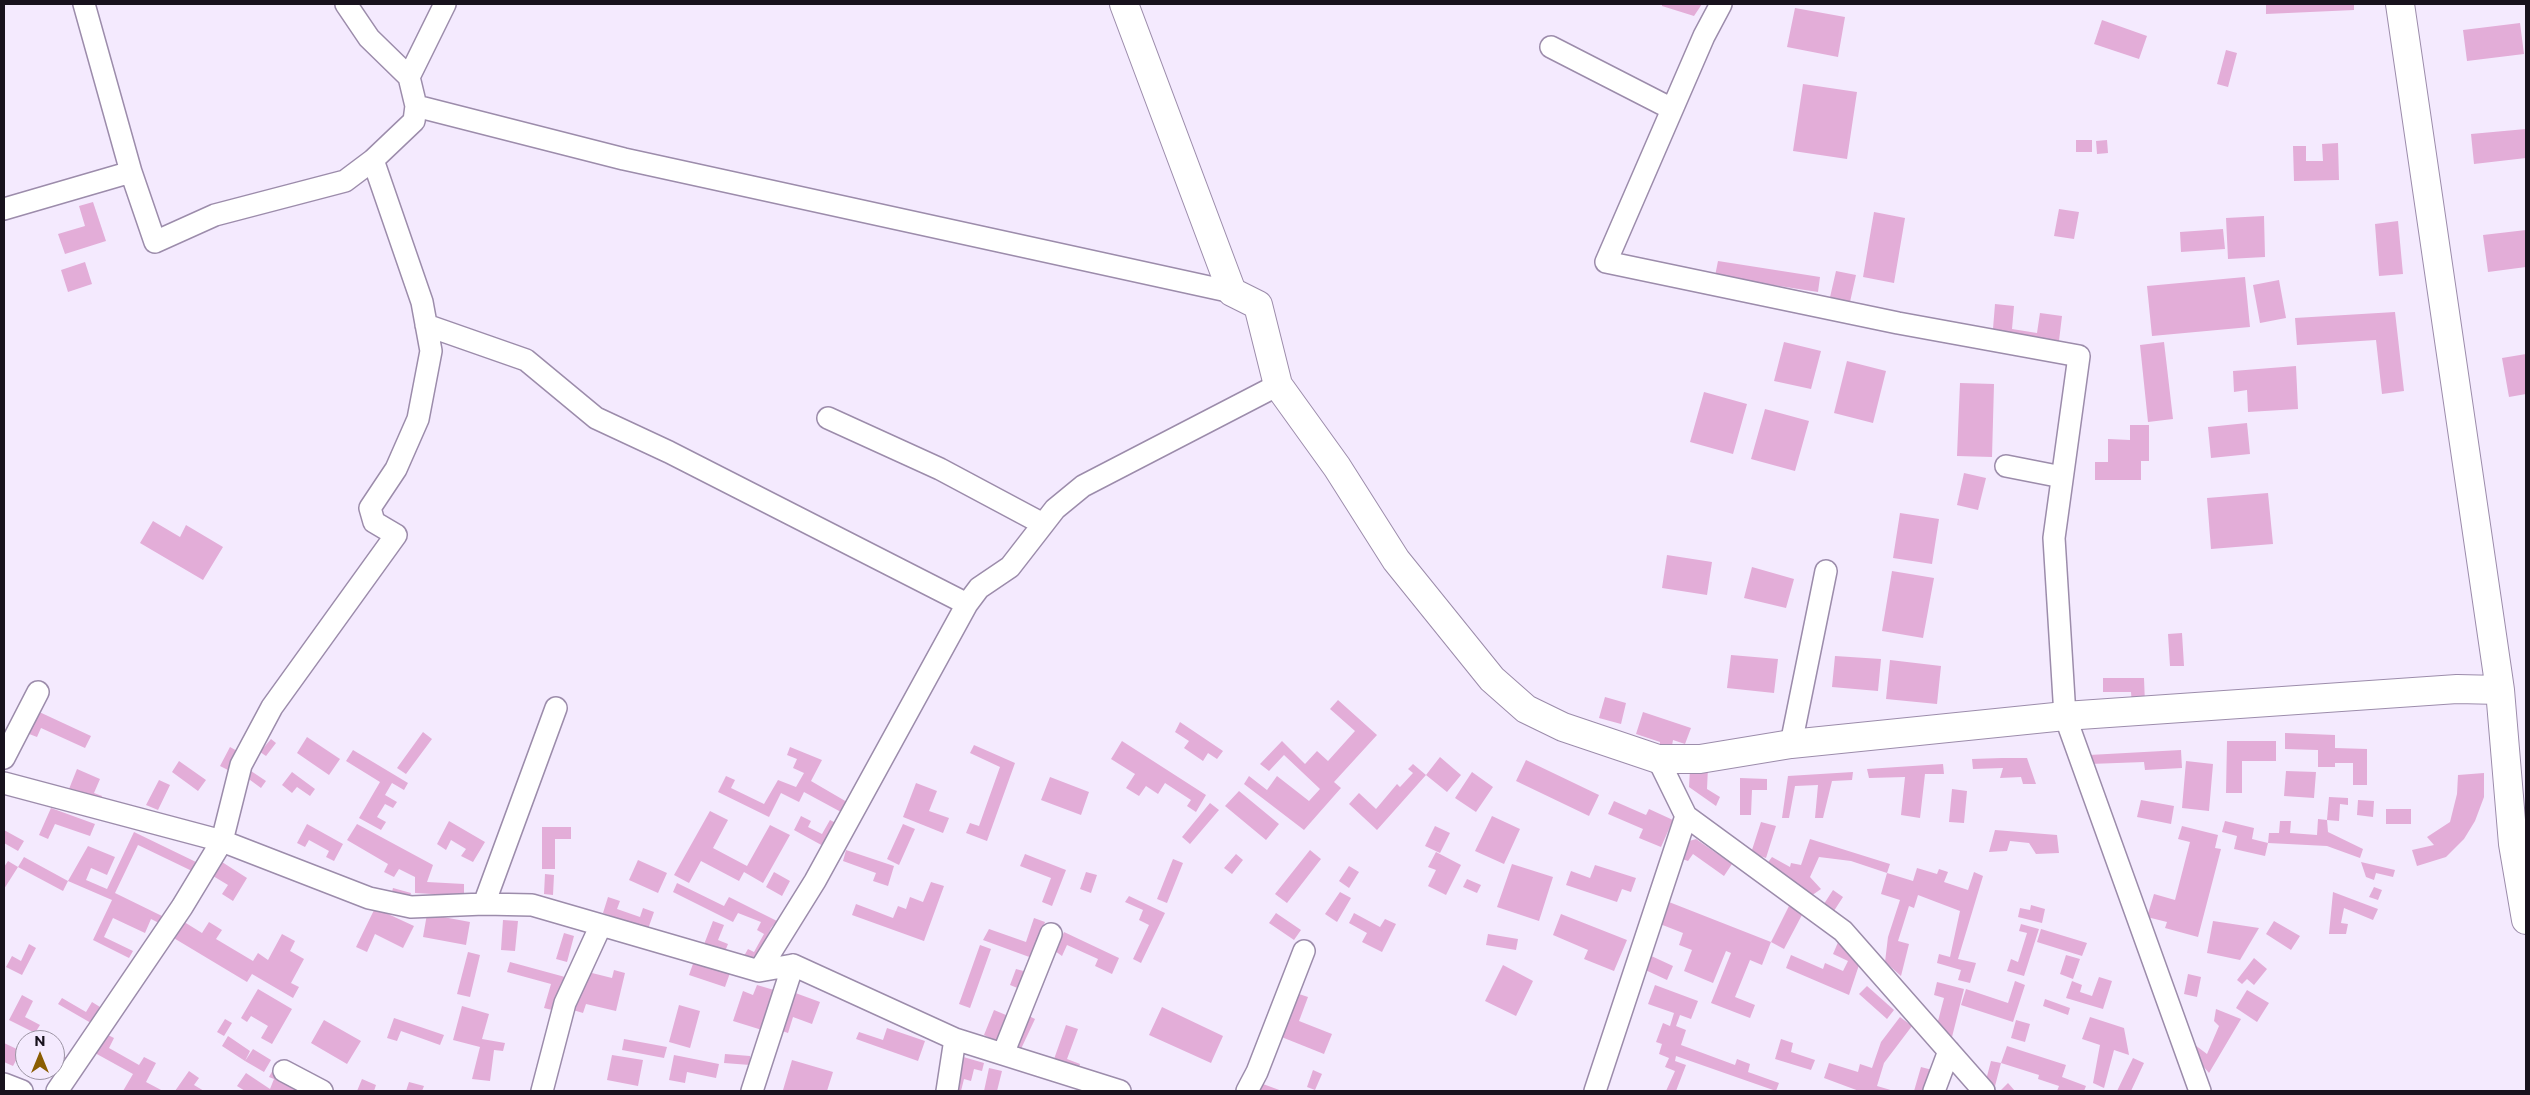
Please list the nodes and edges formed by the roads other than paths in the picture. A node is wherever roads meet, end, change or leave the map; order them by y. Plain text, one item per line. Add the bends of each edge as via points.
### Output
1 (84, 4) edge
2 (346, 4) edge
3 (445, 4) edge
4 (1124, 4) edge
5 (1721, 4) edge
6 (2400, 4) edge
7 (1551, 47) dead end
8 (409, 77) junction
9 (416, 106) junction
10 (1672, 109) junction
11 (373, 160) junction
12 (131, 172) junction
13 (4, 209) edge
14 (1232, 292) junction
15 (426, 325) junction
16 (1278, 385) junction
17 (828, 418) dead end
18 (2006, 466) dead end
19 (2062, 477) junction
20 (1043, 524) junction
21 (1826, 571) dead end
22 (967, 604) junction
23 (2500, 690) junction
24 (38, 692) dead end
25 (556, 708) dead end
26 (2065, 716) junction
27 (1792, 744) junction
28 (4, 758) edge
29 (1658, 759) junction
30 (4, 783) edge
31 (1686, 816) junction
32 (222, 841) junction
33 (484, 904) junction
34 (2526, 920) edge
35 (601, 925) junction
36 (1051, 934) dead end
37 (1304, 951) dead end
38 (792, 964) junction
39 (759, 971) junction
40 (955, 1039) junction
41 (1949, 1051) junction
42 (1003, 1054) junction
43 (284, 1071) dead end
44 (4, 1084) edge
45 (22, 1091) edge
46 (57, 1091) edge
47 (322, 1091) edge
48 (542, 1091) edge
49 (752, 1091) edge
50 (947, 1091) edge
51 (1120, 1091) edge
52 (1247, 1091) edge
53 (1595, 1091) edge
54 (1934, 1091) edge
55 (1984, 1091) edge
56 (2200, 1091) edge

1 - 12 street
2 - 8 street via 369,38
3 - 8 street
4 - 14 street
5 - 10 street
6 - 23 street
7 - 10 street
8 - 9 street
9 - 11 street via 414,121
9 - 14 street via 624,159
10 - 19 street via 1606,262 1898,323 2079,356
11 - 12 street via 345,181 214,215 155,242
11 - 15 street via 419,294
12 - 13 street
14 - 16 street via 1258,305
15 - 22 street via 526,360 596,418
15 - 32 street via 431,351 418,420 396,469 370,508 374,522 396,535 272,707 241,765
16 - 20 street via 1083,486 1055,509
16 - 29 street via 1337,467 1396,560 1492,679 1526,709 1563,727
17 - 20 street via 940,469
18 - 19 street
19 - 26 street via 2054,538
20 - 22 street via 1010,567 979,588
21 - 27 street
22 - 39 street via 815,881
23 - 26 street via 2457,689
23 - 34 street via 2513,844
24 - 28 street
25 - 33 street
26 - 27 street
26 - 56 street
27 - 29 street via 1700,759
29 - 31 street
30 - 32 street
31 - 41 street via 1843,931
31 - 53 street
32 - 33 street via 369,898 411,907
32 - 46 street via 182,907
33 - 35 street via 532,905
35 - 39 street
35 - 48 street via 565,1004
36 - 42 street
37 - 52 street
38 - 39 street
38 - 40 street
38 - 49 street
40 - 42 street
40 - 50 street
41 - 54 street
41 - 55 street
42 - 51 street
43 - 47 street
44 - 45 street

